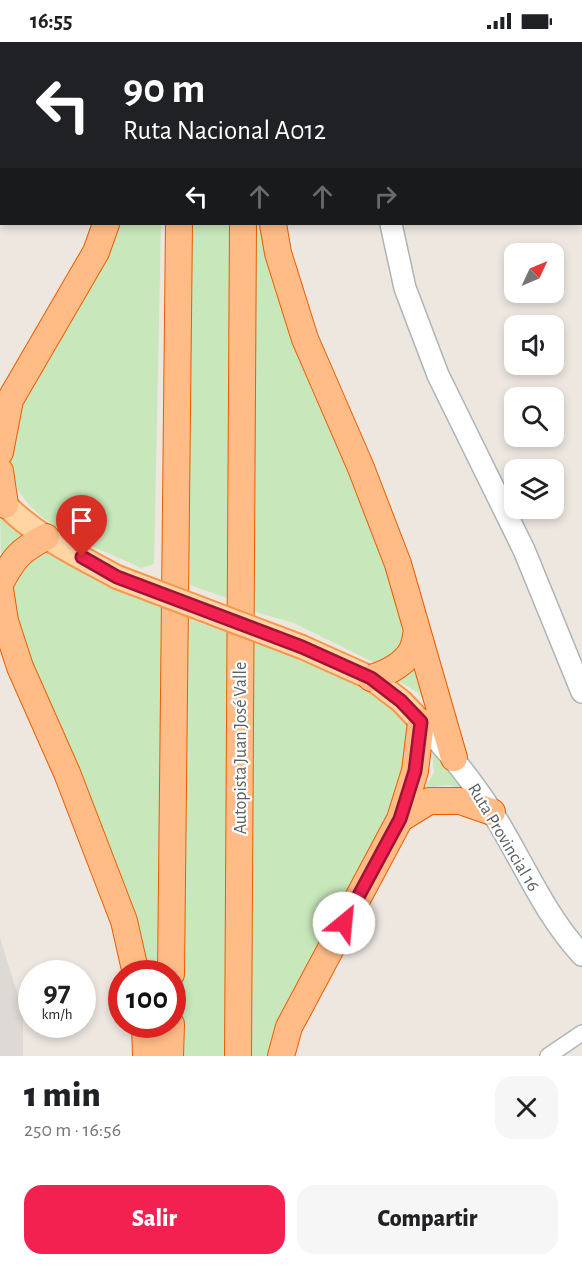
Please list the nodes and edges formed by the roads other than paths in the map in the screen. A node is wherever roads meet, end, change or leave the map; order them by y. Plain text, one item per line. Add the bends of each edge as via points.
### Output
1 (106, 225) edge
2 (179, 225) edge
3 (243, 225) edge
4 (273, 225) edge
5 (390, 225) edge
6 (5, 403) edge
7 (0, 452) edge
8 (0, 471) edge
9 (3, 502) edge
10 (46, 537) junction
11 (0, 584) edge
12 (0, 589) edge
13 (417, 630) junction
14 (371, 678) junction
15 (582, 692) edge
16 (421, 722) junction
17 (454, 758) junction
18 (492, 812) junction
19 (400, 819) junction
20 (582, 955) edge
21 (133, 960) edge
22 (171, 960) edge
23 (582, 1033) edge
24 (145, 1038) edge
25 (171, 1038) edge
26 (146, 1056) edge
27 (171, 1056) edge
28 (238, 1056) edge
29 (281, 1056) edge
30 (548, 1056) edge

1 - 6 highway via 96,252
2 - 22 highway
3 - 28 highway, Autopista Juan José Valle
4 - 13 highway via 278,254 306,339 398,564
5 - 15 main road via 405,288 438,375 524,550
6 - 7 highway
8 - 9 highway
9 - 10 main road
10 - 11 highway via 28,546 11,562
10 - 14 main road, bridge via 117,577 302,647
12 - 21 highway via 5,621 20,667 67,773 124,921
13 - 14 highway via 412,650 401,663
13 - 17 highway
14 - 16 main road
16 - 17 main road, Ruta Provincial 16
16 - 19 highway via 415,771
17 - 18 main road, Ruta Provincial 16
18 - 19 highway via 460,801 429,801
18 - 20 main road, Ruta Provincial 16 via 527,876
19 - 29 highway via 289,1027
23 - 30 street
24 - 26 highway
25 - 27 highway

